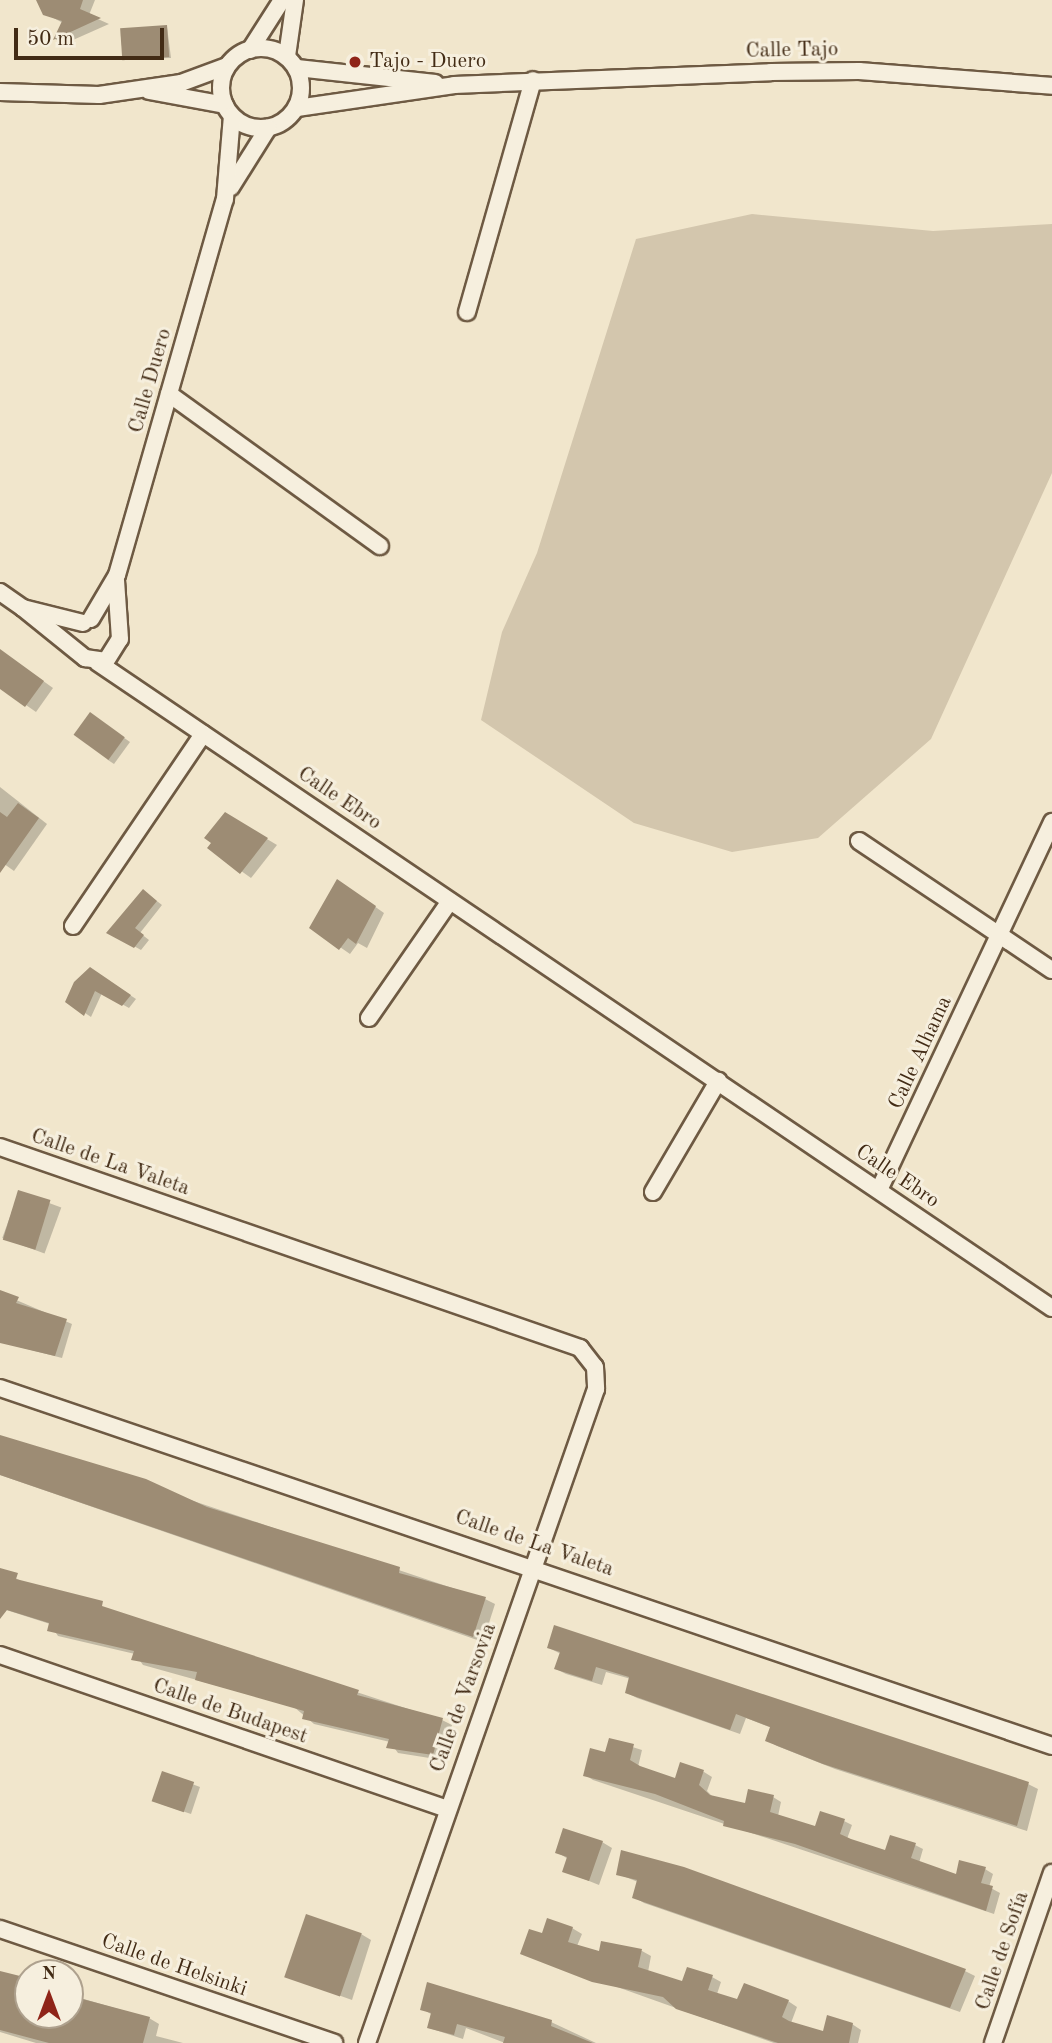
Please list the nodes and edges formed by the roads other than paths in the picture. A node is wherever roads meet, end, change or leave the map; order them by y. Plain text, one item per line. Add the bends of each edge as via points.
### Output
1 (282, 0) edge
2 (295, 0) edge
3 (250, 50) junction
4 (292, 62) junction
5 (227, 66) junction
6 (533, 80) junction
7 (454, 85) junction
8 (1052, 86) edge
9 (143, 90) junction
10 (0, 92) edge
11 (297, 107) junction
12 (228, 111) junction
13 (268, 128) junction
14 (225, 199) junction
15 (467, 312) dead end
16 (169, 394) junction
17 (380, 546) dead end
18 (117, 575) junction
19 (0, 592) edge
20 (23, 608) junction
21 (87, 621) junction
22 (118, 631) junction
23 (119, 648) junction
24 (80, 653) junction
25 (97, 662) junction
26 (151, 696) junction
27 (203, 734) junction
28 (1052, 822) edge
29 (859, 841) dead end
30 (450, 901) junction
31 (73, 926) dead end
32 (1001, 934) junction
33 (1052, 970) edge
34 (369, 1017) dead end
35 (718, 1082) junction
36 (0, 1147) edge
37 (879, 1190) junction
38 (653, 1192) dead end
39 (1052, 1308) edge
40 (595, 1367) joint
41 (0, 1388) edge
42 (534, 1566) junction
43 (0, 1655) edge
44 (1052, 1746) edge
45 (446, 1809) junction
46 (1052, 1873) edge
47 (0, 1929) edge
48 (334, 2043) edge
49 (367, 2043) edge
50 (993, 2043) edge

1 - 3 street
2 - 4 street
3 - 4 street
3 - 5 street
4 - 7 street, Calle Tajo
4 - 11 street
5 - 9 street
5 - 12 street via 221,86
6 - 7 street, Calle Tajo
6 - 8 street, Calle Tajo via 859,71
6 - 15 street
7 - 11 street, Calle Tajo
9 - 10 street
9 - 12 street
11 - 13 street
12 - 13 street
12 - 14 street, Calle Duero
13 - 14 street, Calle Duero
14 - 16 street, Calle Duero
16 - 17 street
16 - 18 street, Calle Duero
18 - 21 street, Calle Duero
18 - 22 street, Calle Duero
19 - 20 street
20 - 21 street
20 - 24 street
21 - 22 street via 111,622
21 - 24 street via 76,638
22 - 23 street
23 - 25 street
23 - 26 street, Calle Ebro
24 - 25 street
25 - 26 street, Calle Ebro
26 - 27 street, Calle Ebro
27 - 30 street, Calle Ebro
27 - 31 street
28 - 32 street, Calle Alhama
29 - 32 street
30 - 34 street
30 - 35 street, Calle Ebro
32 - 33 street
32 - 37 street, Calle Alhama
35 - 37 street, Calle Ebro
35 - 38 street
36 - 40 street, Calle de La Valeta via 580,1348
37 - 39 street, Calle Ebro
40 - 42 street, Calle de Varsovia via 596,1389
41 - 42 street, Calle de La Valeta
42 - 44 street, Calle de La Valeta
42 - 45 street, Calle de Varsovia
43 - 45 street, Calle de Budapest
45 - 49 street, Calle de Varsovia
46 - 50 street, Calle de Sofía
47 - 48 street, Calle de Helsinki

